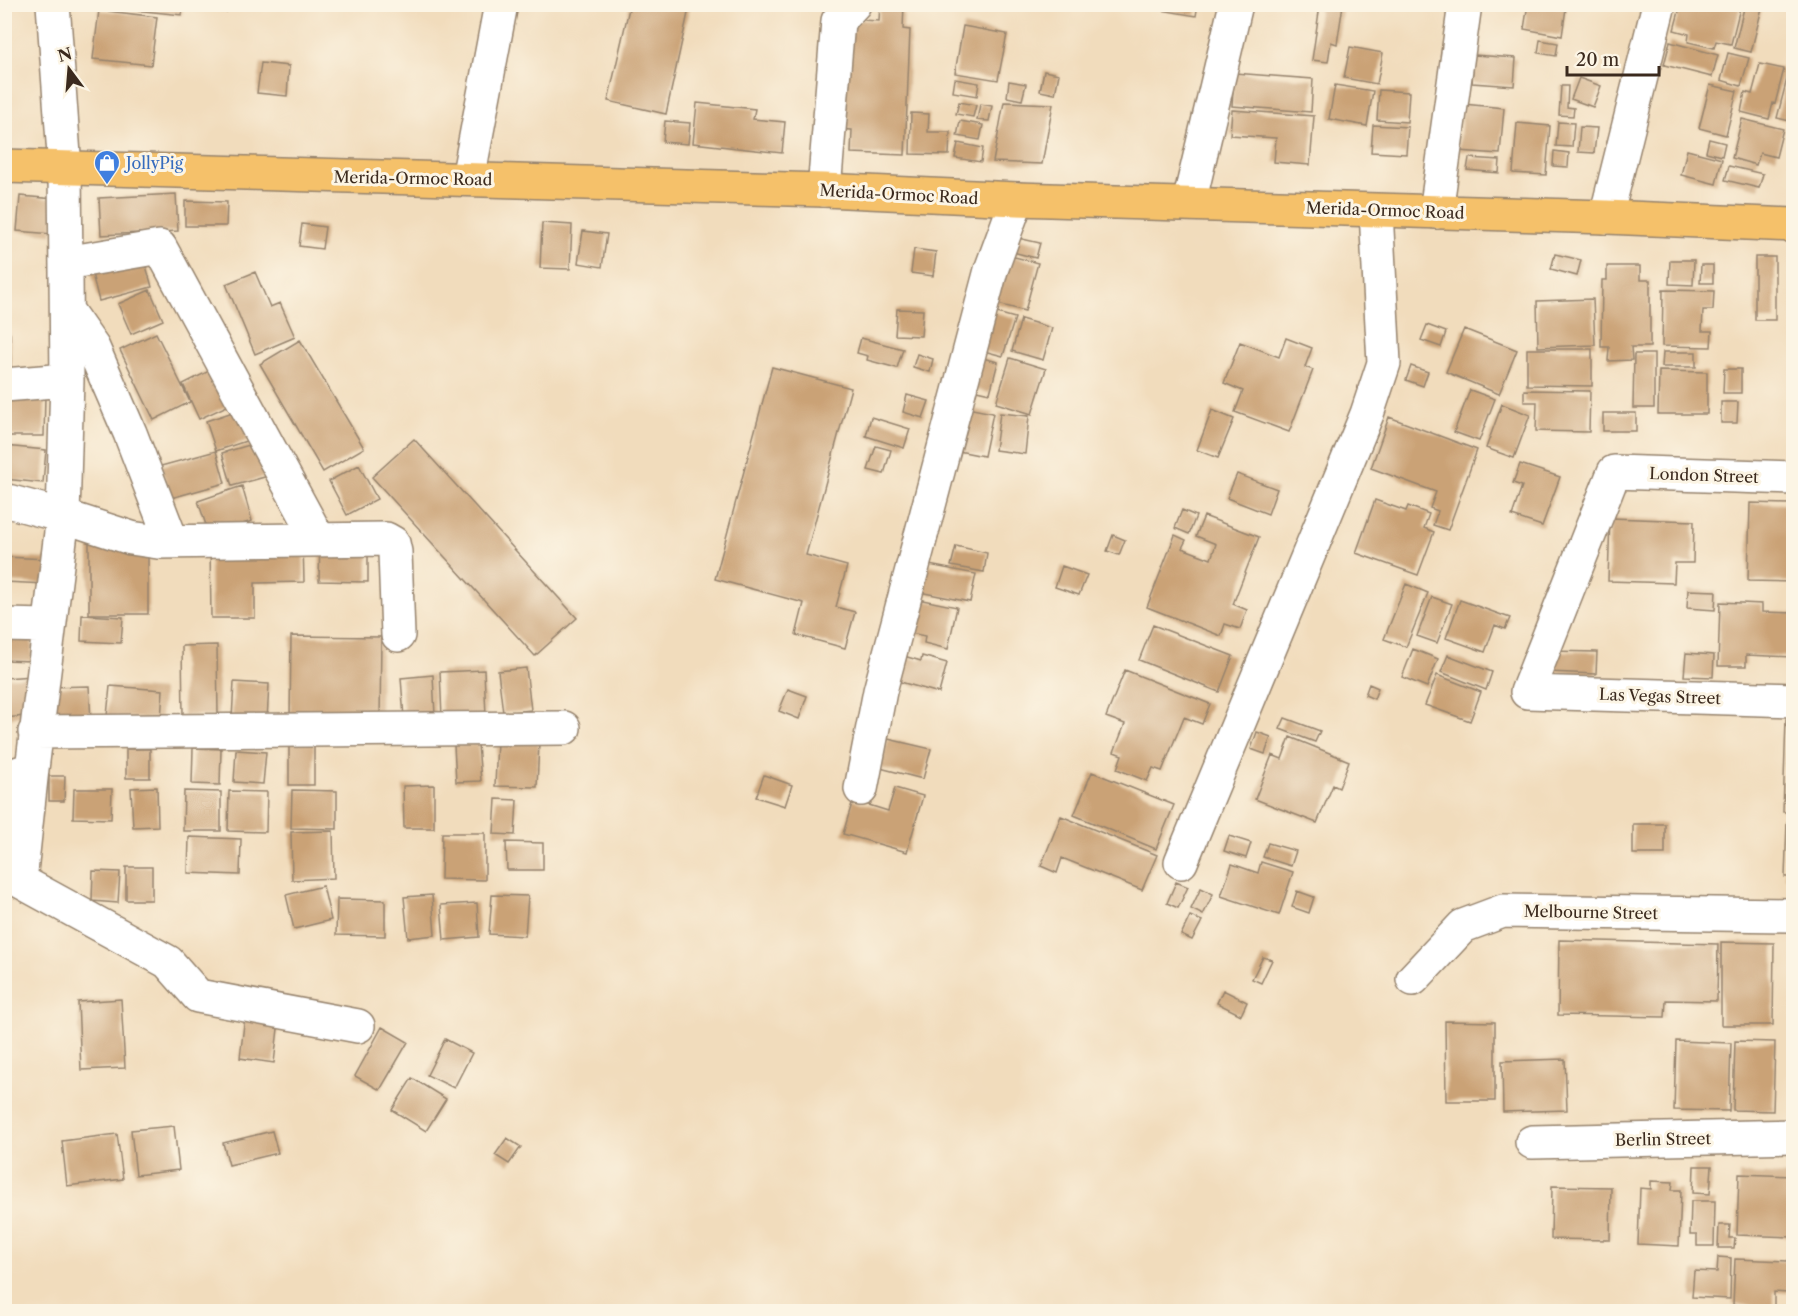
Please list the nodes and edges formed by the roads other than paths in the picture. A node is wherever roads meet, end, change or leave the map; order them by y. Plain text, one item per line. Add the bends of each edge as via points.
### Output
1 (53, 4) edge
2 (501, 4) edge
3 (854, 4) edge
4 (1236, 4) edge
5 (1465, 4) edge
6 (1659, 4) edge
7 (4, 166) edge
8 (65, 169) junction
9 (468, 179) junction
10 (824, 190) junction
11 (1017, 199) junction
12 (1190, 203) junction
13 (1376, 211) junction
14 (1437, 212) junction
15 (1606, 216) junction
16 (1794, 225) edge
17 (66, 263) junction
18 (67, 311) junction
19 (67, 380) junction
20 (4, 385) edge
21 (1794, 478) edge
22 (4, 500) edge
23 (63, 516) junction
24 (319, 540) junction
25 (172, 542) junction
26 (4, 625) edge
27 (49, 626) junction
28 (398, 635) dead end
29 (1527, 693) joint
30 (1794, 700) edge
31 (564, 728) dead end
32 (35, 732) junction
33 (18, 774) edge
34 (861, 789) dead end
35 (1181, 862) dead end
36 (1794, 915) edge
37 (1413, 979) dead end
38 (358, 1026) dead end
39 (1794, 1136) edge
40 (1532, 1142) dead end

1 - 8 street
2 - 9 street
3 - 10 street via 838,21
4 - 12 street
5 - 14 street
6 - 15 street
7 - 8 highway, Merida-Ormoc Road
8 - 9 highway, Merida-Ormoc Road
8 - 17 street
9 - 10 highway, Merida-Ormoc Road
10 - 11 highway, Merida-Ormoc Road
11 - 12 highway, Merida-Ormoc Road
11 - 34 street via 991,270 880,691
12 - 13 highway, Merida-Ormoc Road
13 - 14 highway, Merida-Ormoc Road
13 - 35 street via 1384,363 1367,414
14 - 15 highway, Merida-Ormoc Road
15 - 16 highway, Merida-Ormoc Road
17 - 18 street
17 - 24 street via 160,247
18 - 19 street
18 - 25 street via 93,348
19 - 20 street
19 - 23 street
21 - 29 street, London Street via 1614,472
22 - 23 street
23 - 25 street via 130,538
23 - 27 street
24 - 25 street
24 - 28 street via 386,539 393,543
26 - 27 street
27 - 32 street
29 - 30 street, Las Vegas Street
31 - 32 street
32 - 33 street
33 - 38 street via 20,881 168,962 198,996
36 - 37 street, Melbourne Street via 1503,911 1463,926
39 - 40 street, Berlin Street

